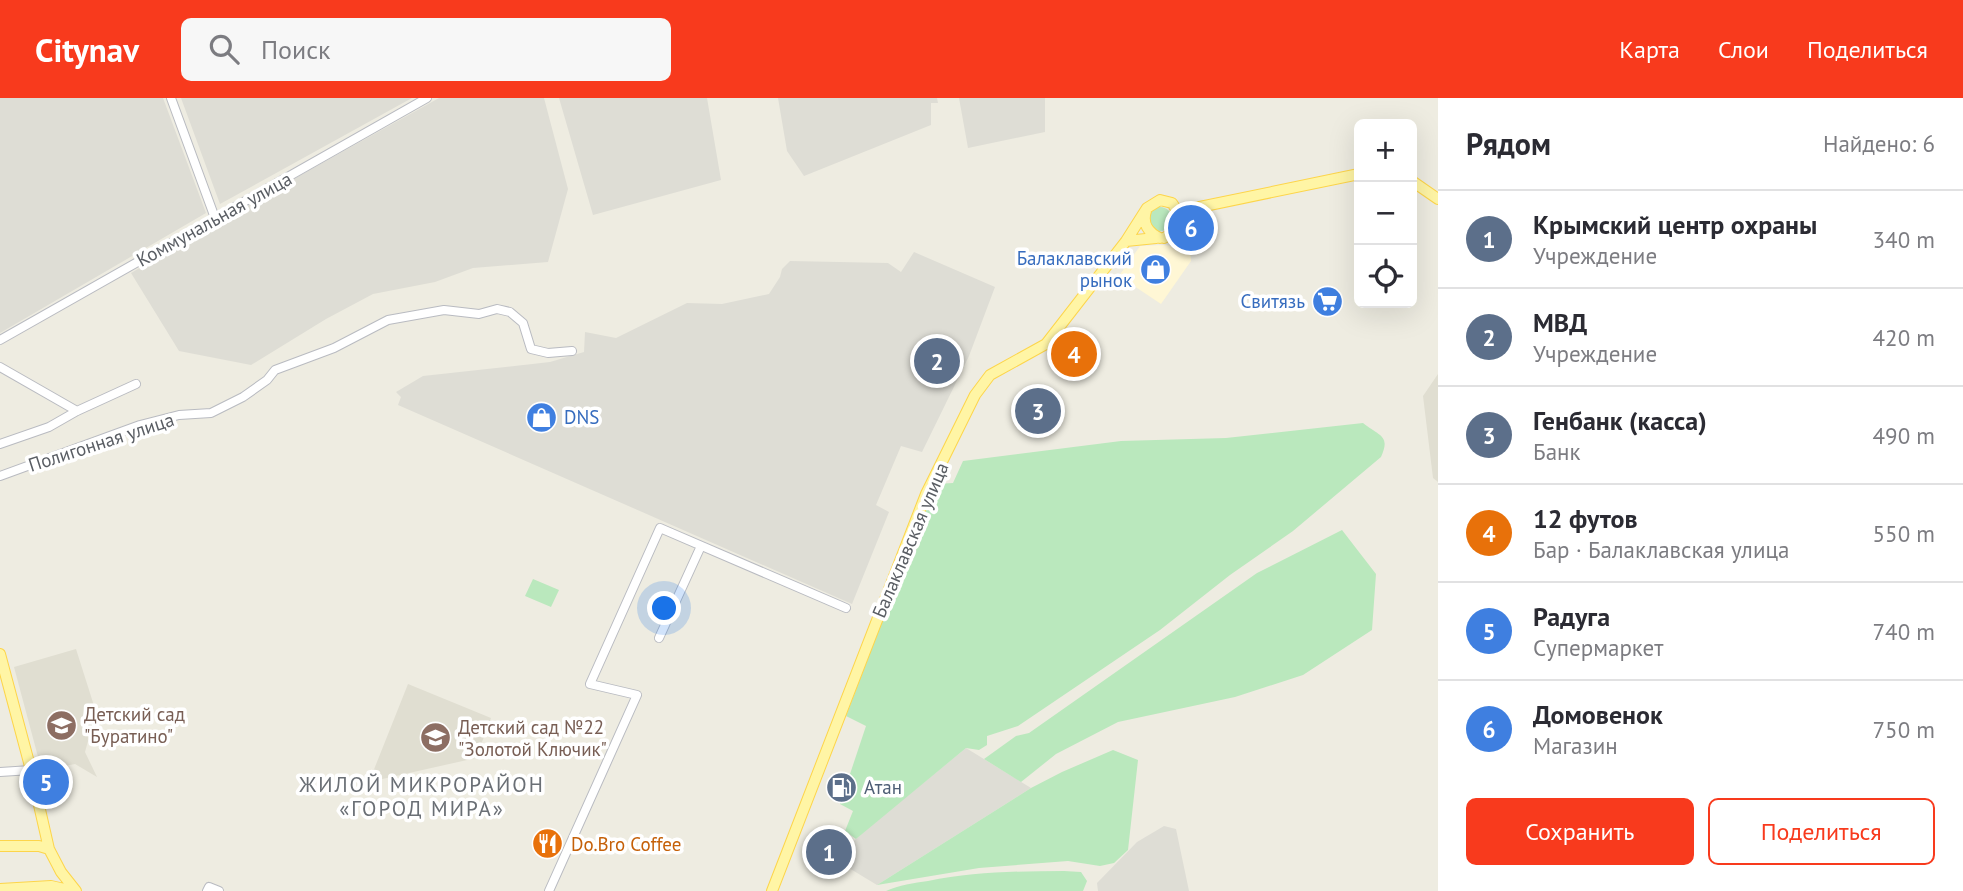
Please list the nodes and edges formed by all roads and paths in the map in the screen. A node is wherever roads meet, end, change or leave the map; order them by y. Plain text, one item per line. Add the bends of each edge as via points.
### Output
1 (171, 98) edge
2 (427, 98) edge
3 (1354, 175) edge
4 (1413, 182) edge
5 (1438, 199) edge
6 (1147, 208) junction
7 (1177, 208) junction
8 (1190, 209) junction
9 (215, 218) junction
10 (1181, 219) junction
11 (1162, 238) junction
12 (1126, 241) junction
13 (0, 340) edge
14 (572, 351) dead end
15 (0, 367) edge
16 (136, 384) dead end
17 (76, 411) junction
18 (0, 444) edge
19 (0, 476) edge
20 (701, 547) junction
21 (846, 608) dead end
22 (659, 638) dead end
23 (0, 654) edge
24 (31, 770) junction
25 (0, 772) edge
26 (0, 846) edge
27 (44, 848) junction
28 (61, 872) junction
29 (51, 886) junction
30 (0, 889) edge
31 (74, 891) edge
32 (207, 891) edge
33 (219, 891) edge
34 (549, 891) edge
35 (772, 891) edge

1 - 9 street
2 - 9 street, Коммунальная улица
3 - 8 main road
4 - 5 main road
6 - 7 main road via 1160,200
6 - 11 main road via 1146,226
6 - 12 main road, Балаклавская улица
7 - 8 main road
7 - 10 main road
8 - 10 main road
9 - 13 street, Коммунальная улица
10 - 11 main road via 1175,233
11 - 12 main road
12 - 35 main road, Балаклавская улица via 1046,344 989,375 975,395 926,494
14 - 19 street, Полигонная улица via 531,349 523,323 510,312 497,309 479,314 444,310 388,320 334,348 275,370 243,397 211,412 140,425
15 - 17 street, Полигонная улица
16 - 17 street, Полигонная улица
17 - 18 street, Полигонная улица via 49,428
20 - 21 street
20 - 22 street
20 - 34 street via 660,528 596,670 590,684 637,695
23 - 24 main road
24 - 25 street
24 - 27 main road via 46,835
26 - 27 main road
27 - 28 main road
28 - 29 main road via 58,883
28 - 31 main road
29 - 30 main road
29 - 31 main road
32 - 33 street via 209,887

